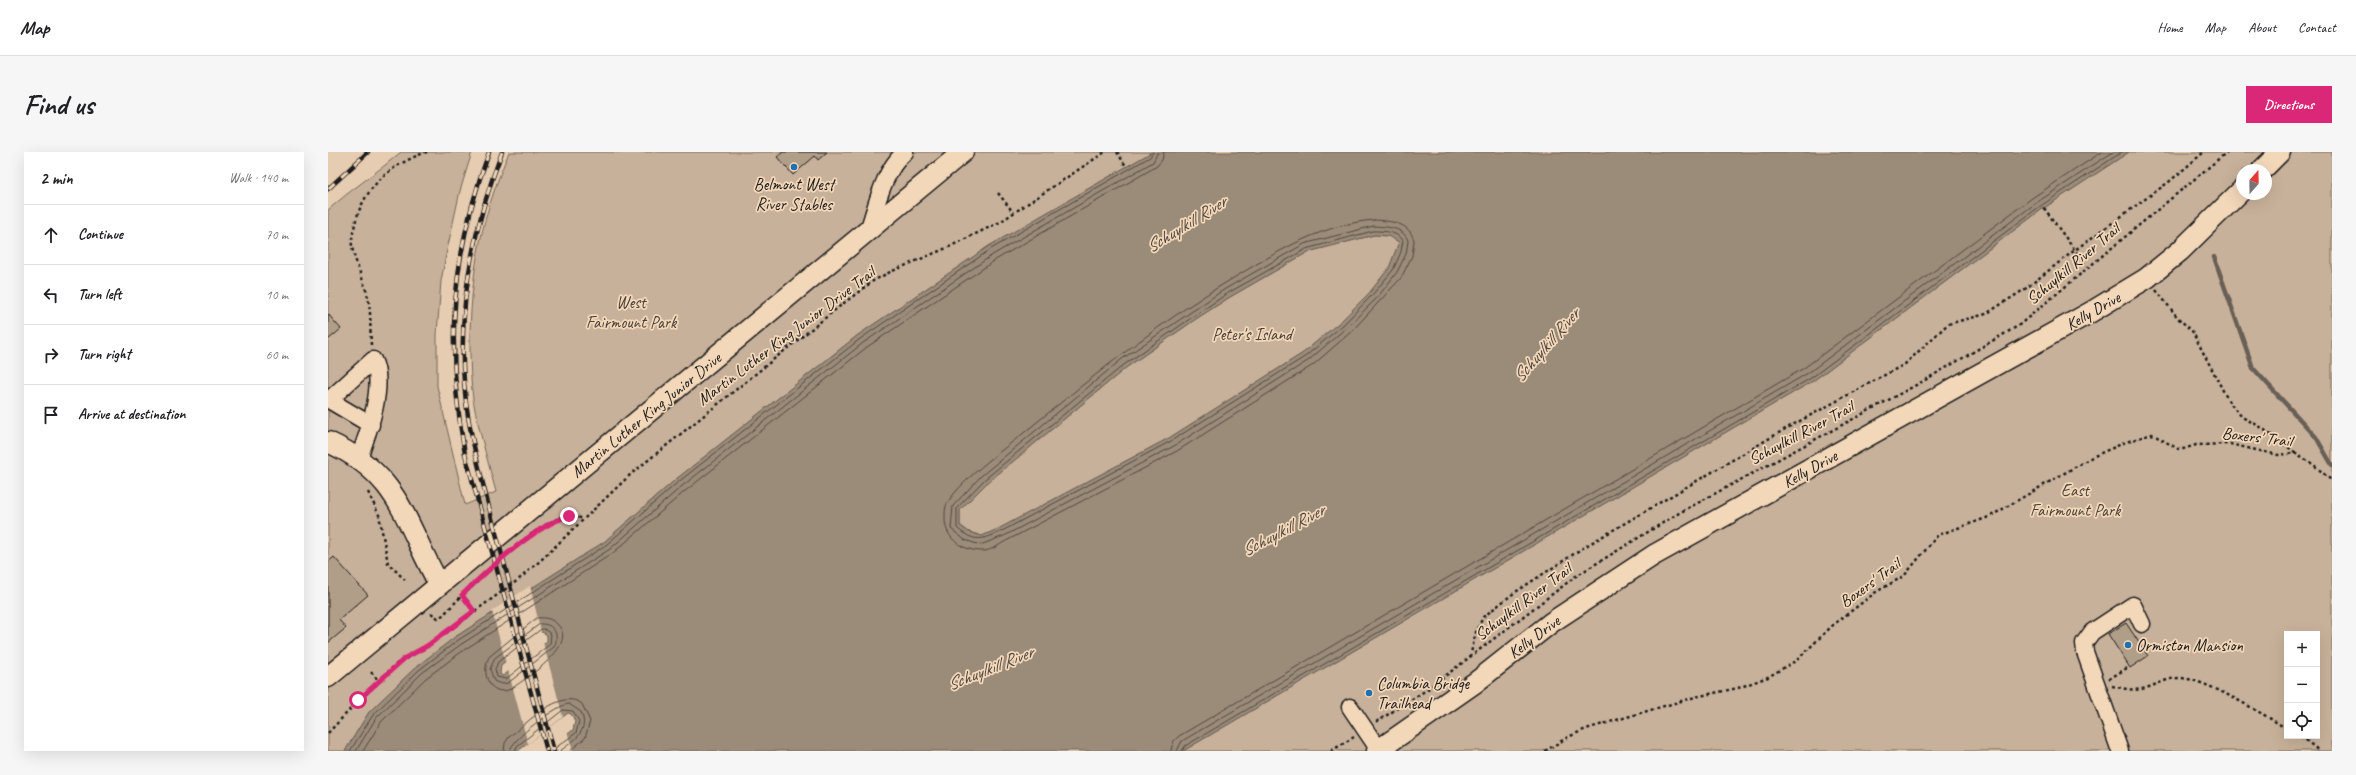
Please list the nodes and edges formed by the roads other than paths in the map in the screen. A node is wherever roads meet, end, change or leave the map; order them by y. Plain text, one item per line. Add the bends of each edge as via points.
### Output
1 (964, 152) edge
2 (2280, 152) edge
3 (897, 155) edge
4 (2268, 164) edge
5 (2236, 196) edge
6 (868, 231) junction
7 (371, 425) junction
8 (328, 442) edge
9 (359, 458) junction
10 (439, 584) junction
11 (2142, 624) dead end
12 (328, 677) edge
13 (1350, 706) dead end
14 (1378, 751) edge
15 (2120, 751) edge

1 - 6 main road, Martin Luther King Junior Drive
2 - 4 main road
3 - 6 lane via 883,186
5 - 14 main road, Kelly Drive via 2180,251 2147,278 2091,312 1654,555 1552,622 1476,682
6 - 10 main road, Martin Luther King Junior Drive
7 - 7 lane via 378,370 373,360 329,400
7 - 9 lane
8 - 9 main road
9 - 10 main road via 376,471 394,493
10 - 12 main road, Martin Luther King Junior Drive
11 - 15 lane via 2133,605 2092,632 2086,639 2085,652
13 - 14 lane

